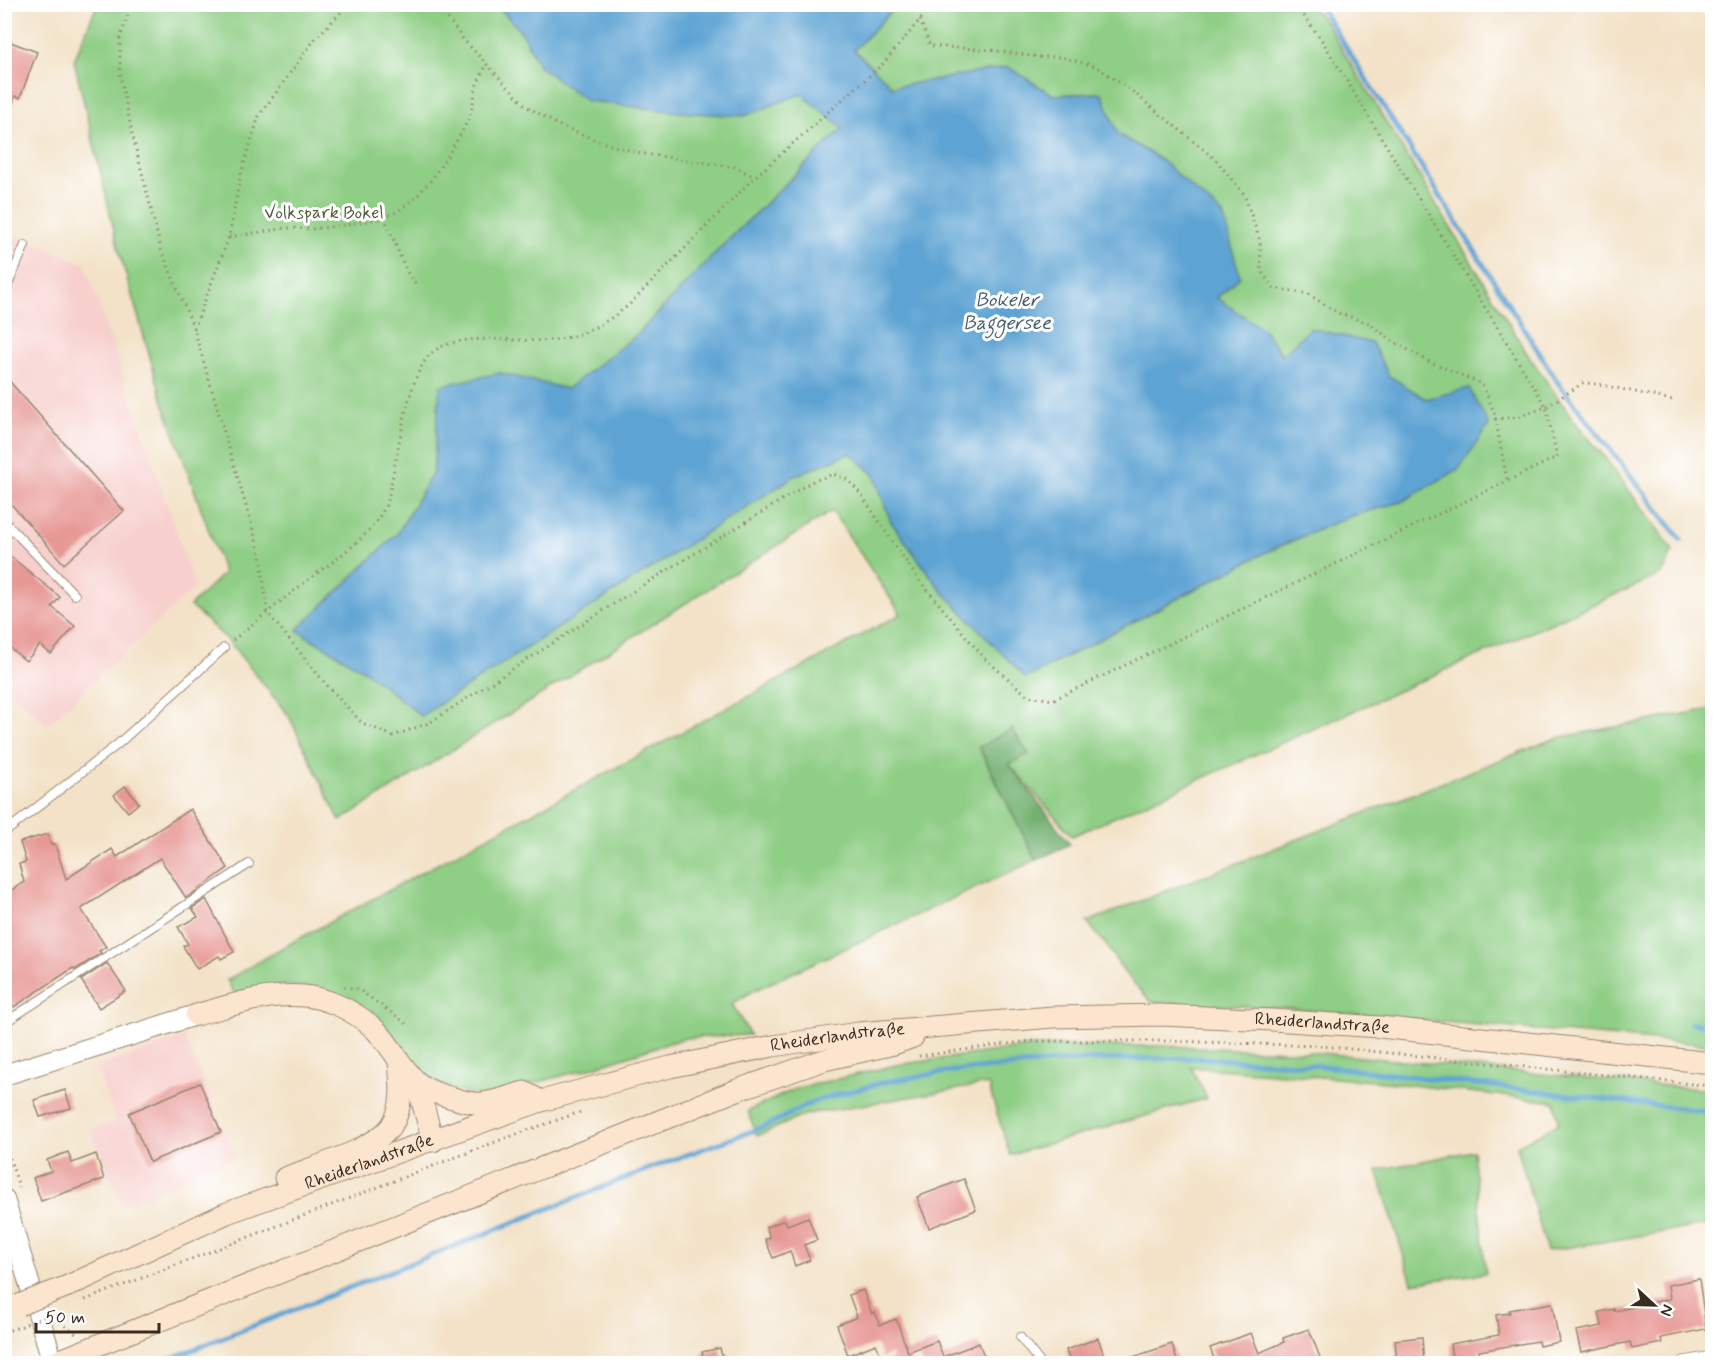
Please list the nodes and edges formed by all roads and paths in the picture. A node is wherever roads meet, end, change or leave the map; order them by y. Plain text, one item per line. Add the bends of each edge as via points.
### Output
1 (132, 4) edge
2 (349, 4) edge
3 (437, 4) edge
4 (933, 4) edge
5 (1291, 4) edge
6 (920, 20) junction
7 (487, 63) junction
8 (755, 177) junction
9 (384, 217) junction
10 (229, 237) junction
11 (25, 245) dead end
12 (418, 287) dead end
13 (4, 294) edge
14 (194, 329) junction
15 (1672, 400) dead end
16 (1546, 407) junction
17 (1495, 419) junction
18 (1507, 479) junction
19 (4, 521) edge
20 (75, 595) dead end
21 (267, 612) junction
22 (224, 648) joint
23 (4, 833) edge
24 (249, 864) dead end
25 (196, 1015) joint
26 (4, 1023) edge
27 (943, 1027) junction
28 (916, 1057) dead end
29 (399, 1062) junction
30 (1713, 1063) edge
31 (4, 1076) edge
32 (417, 1083) junction
33 (1713, 1086) edge
34 (541, 1101) junction
35 (588, 1109) dead end
36 (4, 1140) edge
37 (433, 1141) junction
38 (14, 1199) edge
39 (227, 1213) junction
40 (71, 1295) junction
41 (17, 1313) edge
42 (57, 1317) dead end
43 (4, 1332) edge
44 (1020, 1337) dead end
45 (82, 1351) junction
46 (1713, 1359) edge
47 (53, 1363) edge
48 (1041, 1364) edge
49 (1684, 1364) edge

1 - 14 path via 120,38 120,75 161,249
2 - 10 path via 315,39 259,116 240,177
3 - 7 path
4 - 6 path
5 - 16 path via 1323,42
6 - 8 path via 884,63
6 - 17 path via 930,46 1061,57 1095,66 1132,91 1215,159 1244,194 1260,241 1261,271 1274,288 1308,294 1338,313 1369,323 1430,362 1482,384
7 - 8 path via 526,106 558,125 639,153 735,167
7 - 9 path via 477,84 470,117 432,179 415,198
8 - 21 path via 629,305 608,321 586,332 553,340 474,340 433,351 411,391 387,504 376,522
9 - 10 path
9 - 12 path via 407,273
10 - 14 path
11 - 13 lane
14 - 21 path via 261,557
15 - 16 path via 1583,383
16 - 17 path via 1518,417
16 - 18 path via 1557,457
17 - 18 path
18 - 21 path via 1053,700 1028,696 984,658 918,579 860,493 848,480 833,474 811,482 632,592 429,723 393,736 362,723
19 - 20 lane
21 - 22 path
22 - 23 lane via 118,744
24 - 26 lane
25 - 29 main road via 279,995 329,1001 370,1025
25 - 31 street
27 - 30 main road, Rheiderlandstraße via 1053,1017 1161,1015 1272,1020 1380,1027
27 - 34 main road, Rheiderlandstraße via 858,1033 773,1046 670,1067
27 - 45 main road via 894,1044 824,1060 737,1090
28 - 33 path via 1030,1041 1309,1046
29 - 32 main road
29 - 39 main road via 400,1107 382,1137 247,1194
32 - 34 main road via 462,1101 483,1103 524,1092
32 - 37 main road
34 - 37 main road, Rheiderlandstraße
35 - 40 path
36 - 38 path
37 - 39 main road, Rheiderlandstraße
38 - 47 street
39 - 40 main road, Rheiderlandstraße
40 - 41 main road, Rheiderlandstraße, bridge
41 - 43 path
42 - 45 path via 78,1335
44 - 48 lane
45 - 47 main road
46 - 49 street

